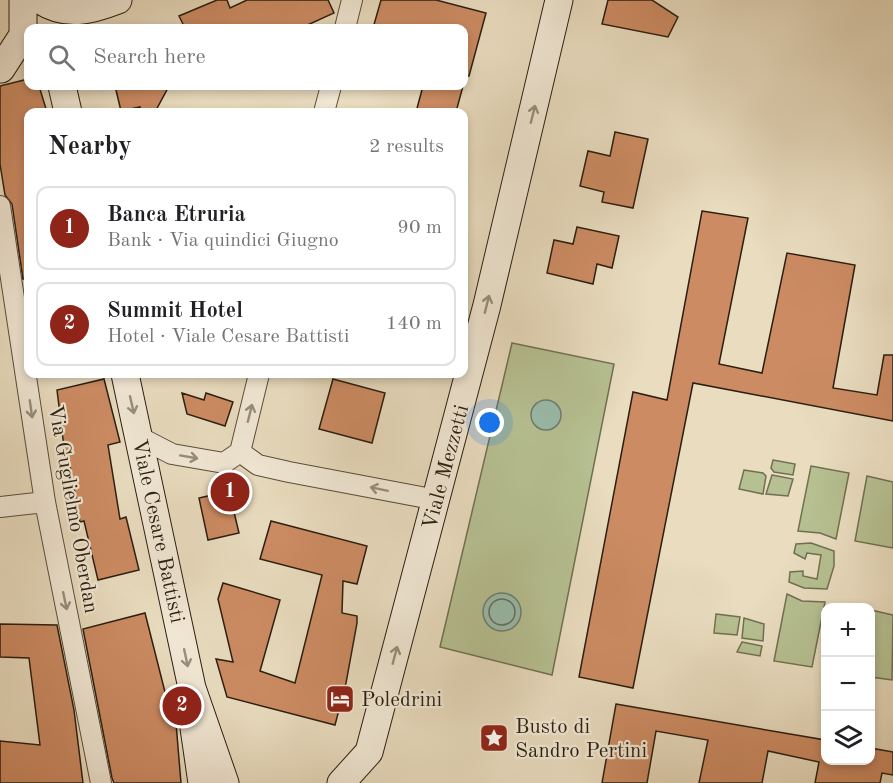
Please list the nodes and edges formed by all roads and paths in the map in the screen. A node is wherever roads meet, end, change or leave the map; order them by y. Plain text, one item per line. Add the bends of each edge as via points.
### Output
1 (23, 0) edge
2 (40, 0) edge
3 (118, 0) edge
4 (352, 0) edge
5 (559, 0) edge
6 (81, 20) edge
7 (346, 24) edge
8 (24, 67) edge
9 (0, 70) edge
10 (63, 90) edge
11 (330, 90) edge
12 (67, 108) edge
13 (325, 108) edge
14 (0, 206) edge
15 (24, 364) edge
16 (468, 377) edge
17 (26, 378) edge
18 (126, 378) edge
19 (258, 378) edge
20 (468, 378) edge
21 (140, 437) junction
22 (240, 452) junction
23 (437, 500) junction
24 (45, 502) junction
25 (0, 507) edge
26 (192, 688) junction
27 (369, 752) junction
28 (101, 783) edge
29 (202, 783) edge
30 (225, 783) edge
31 (341, 783) edge
32 (369, 783) edge

1 - 9 main road via 23,35
2 - 6 main road
3 - 6 main road
4 - 7 street
16 -> 5 main road, Viale Mezzetti
8 - 9 main road
10 - 12 main road
11 - 13 street
14 -> 15 street, Via Guglielmo Oberdan
17 -> 24 street, Via Guglielmo Oberdan
18 -> 21 main road, Viale Cesare Battisti
22 -> 19 street
23 -> 20 main road, Viale Mezzetti
21 -> 22 street via 172,454 224,463
21 -> 26 main road, Viale Cesare Battisti
23 -> 22 street via 258,465
27 -> 23 main road, Viale Mezzetti
24 - 25 street
24 -> 28 street, Via Guglielmo Oberdan
26 - 29 main road, Viale Cesare Battisti
26 - 30 main road, Viale Cesare Battisti
27 - 31 main road, Viale Mezzetti
27 - 32 main road

